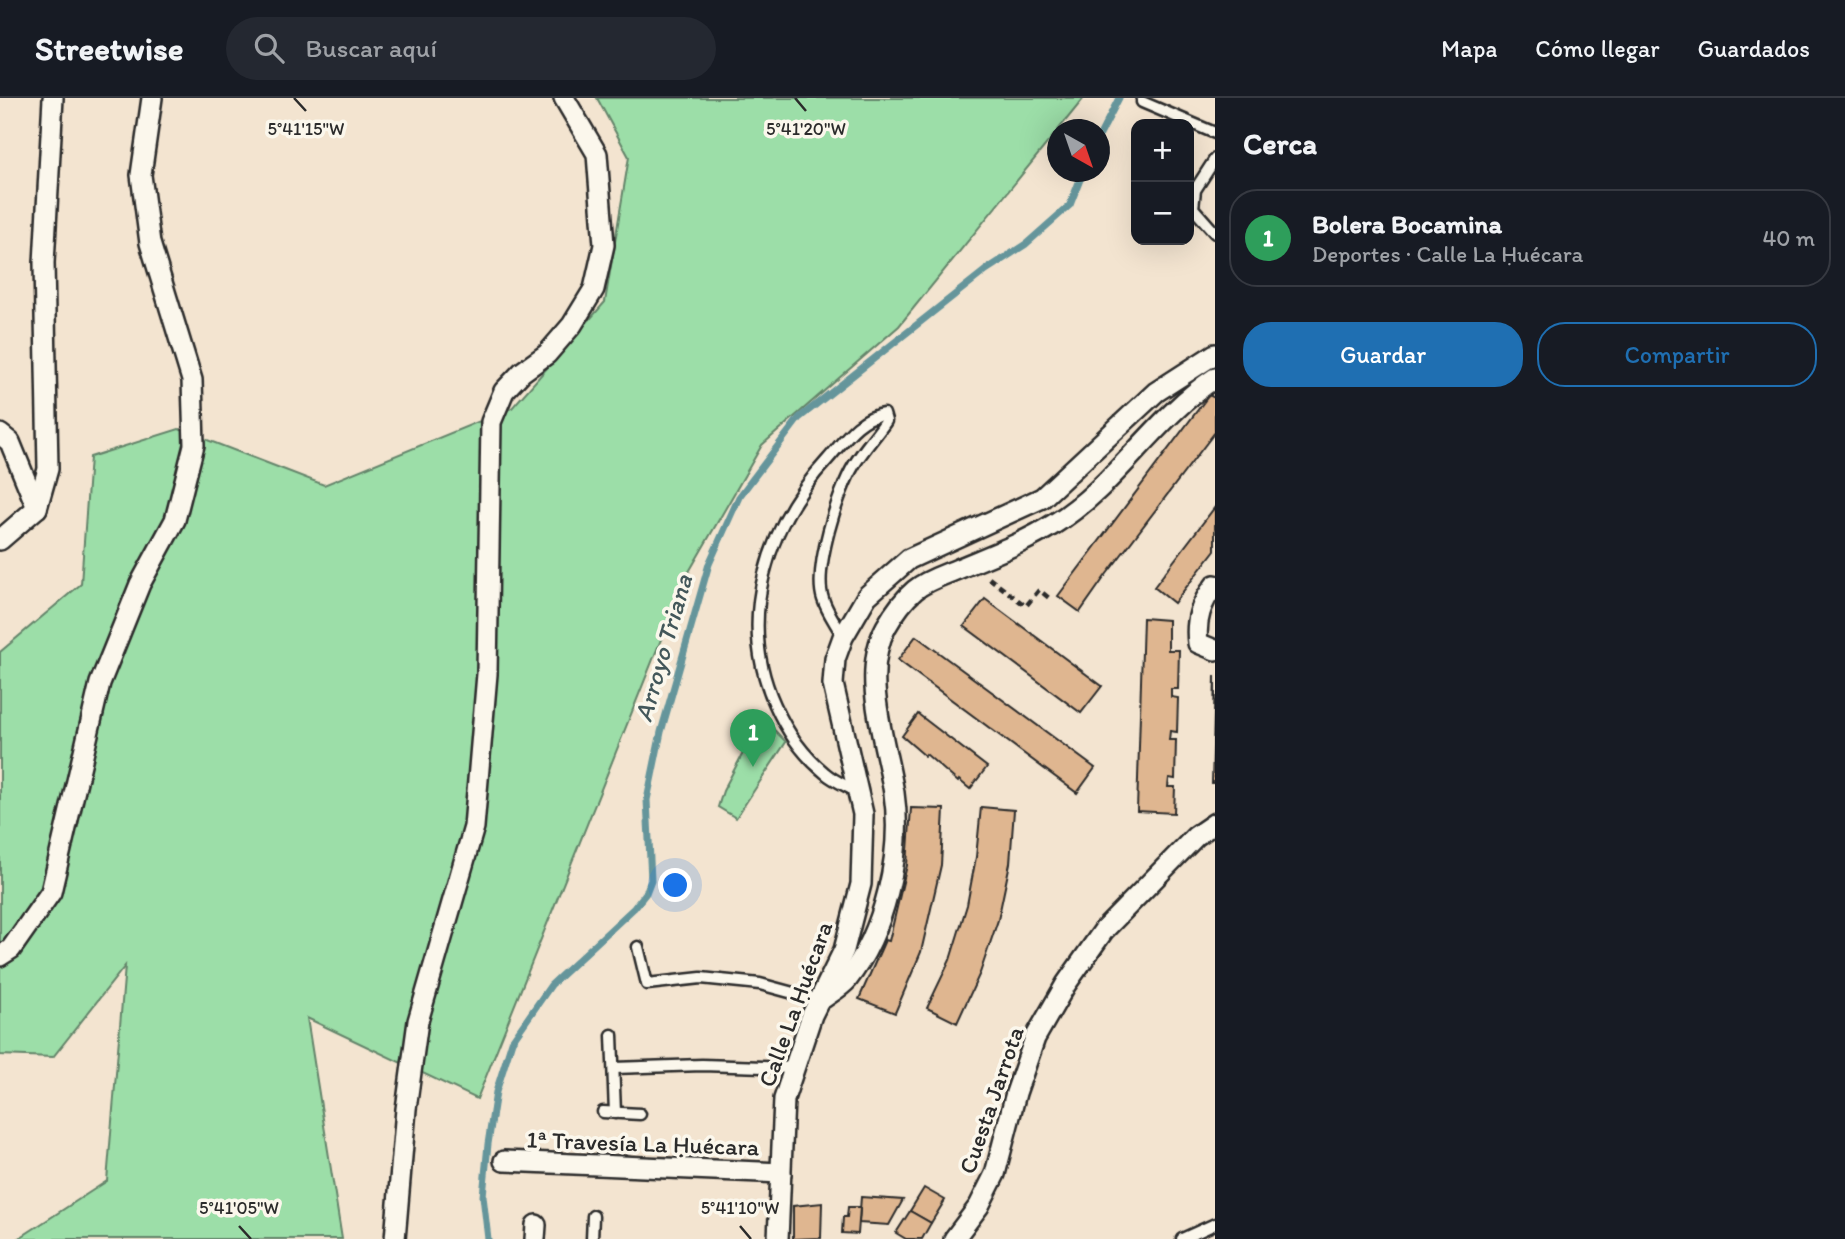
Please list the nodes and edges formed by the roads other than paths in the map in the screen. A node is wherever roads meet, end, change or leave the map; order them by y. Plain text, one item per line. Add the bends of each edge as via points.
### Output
1 (53, 98) edge
2 (152, 98) edge
3 (564, 98) edge
4 (1142, 102) dead end
5 (1215, 134) edge
6 (1215, 159) edge
7 (1215, 233) edge
8 (1215, 354) edge
9 (1215, 379) edge
10 (0, 434) edge
11 (37, 508) junction
12 (0, 540) edge
13 (1215, 585) edge
14 (843, 637) junction
15 (1215, 650) edge
16 (858, 792) junction
17 (1215, 823) edge
18 (638, 947) dead end
19 (0, 956) edge
20 (820, 1000) junction
21 (612, 1035) dead end
22 (614, 1068) junction
23 (794, 1068) junction
24 (603, 1112) dead end
25 (615, 1113) junction
26 (640, 1114) dead end
27 (504, 1161) dead end
28 (781, 1173) junction
29 (593, 1216) dead end
30 (1215, 1224) edge
31 (395, 1239) edge
32 (592, 1239) edge
33 (778, 1239) edge
34 (954, 1239) edge
35 (1182, 1239) edge

1 - 11 street via 44,263 48,469
2 - 19 street via 141,175 150,243 192,380 194,445 175,520 140,584 100,683 51,892 11,949
3 - 31 street via 597,154 604,245 594,289 572,325 504,391 491,422 486,674 474,827 418,1021
4 - 5 lane
6 - 7 lane via 1195,190 1193,208
8 - 14 street, Calle La Ḥuécara via 1156,392 1042,498 909,559 867,596
9 - 20 street via 1171,413 1082,504 1022,542 918,588 885,629 875,658 874,687 894,795 895,855 885,905 865,951 846,981
10 - 11 street via 10,442
11 - 12 street
13 - 15 street via 1196,623 1198,643
14 - 16 street, Calle La Ḥuécara via 833,684
14 - 16 lane via 822,598 821,572 842,489 886,421 884,414 872,415 857,427 808,481 776,537 762,578 756,620 766,685 781,719 825,774
16 - 20 street, Calle La Ḥuécara via 863,814 861,884 844,950
17 - 34 street, Cuesta Jarrota via 1196,836 1104,930 1066,984 1034,1038 995,1174 979,1206
18 - 20 lane via 647,984 701,978 760,984
20 - 23 street, Calle La Ḥuécara
21 - 22 lane
22 - 23 lane
22 - 25 lane
23 - 28 street, Calle La Ḥuécara via 784,1099
24 - 25 lane
25 - 26 lane
27 - 28 street, 1ª Travesía La Ḥuécara
28 - 33 street, Calle La Ḥuécara
29 - 32 lane
30 - 35 lane

